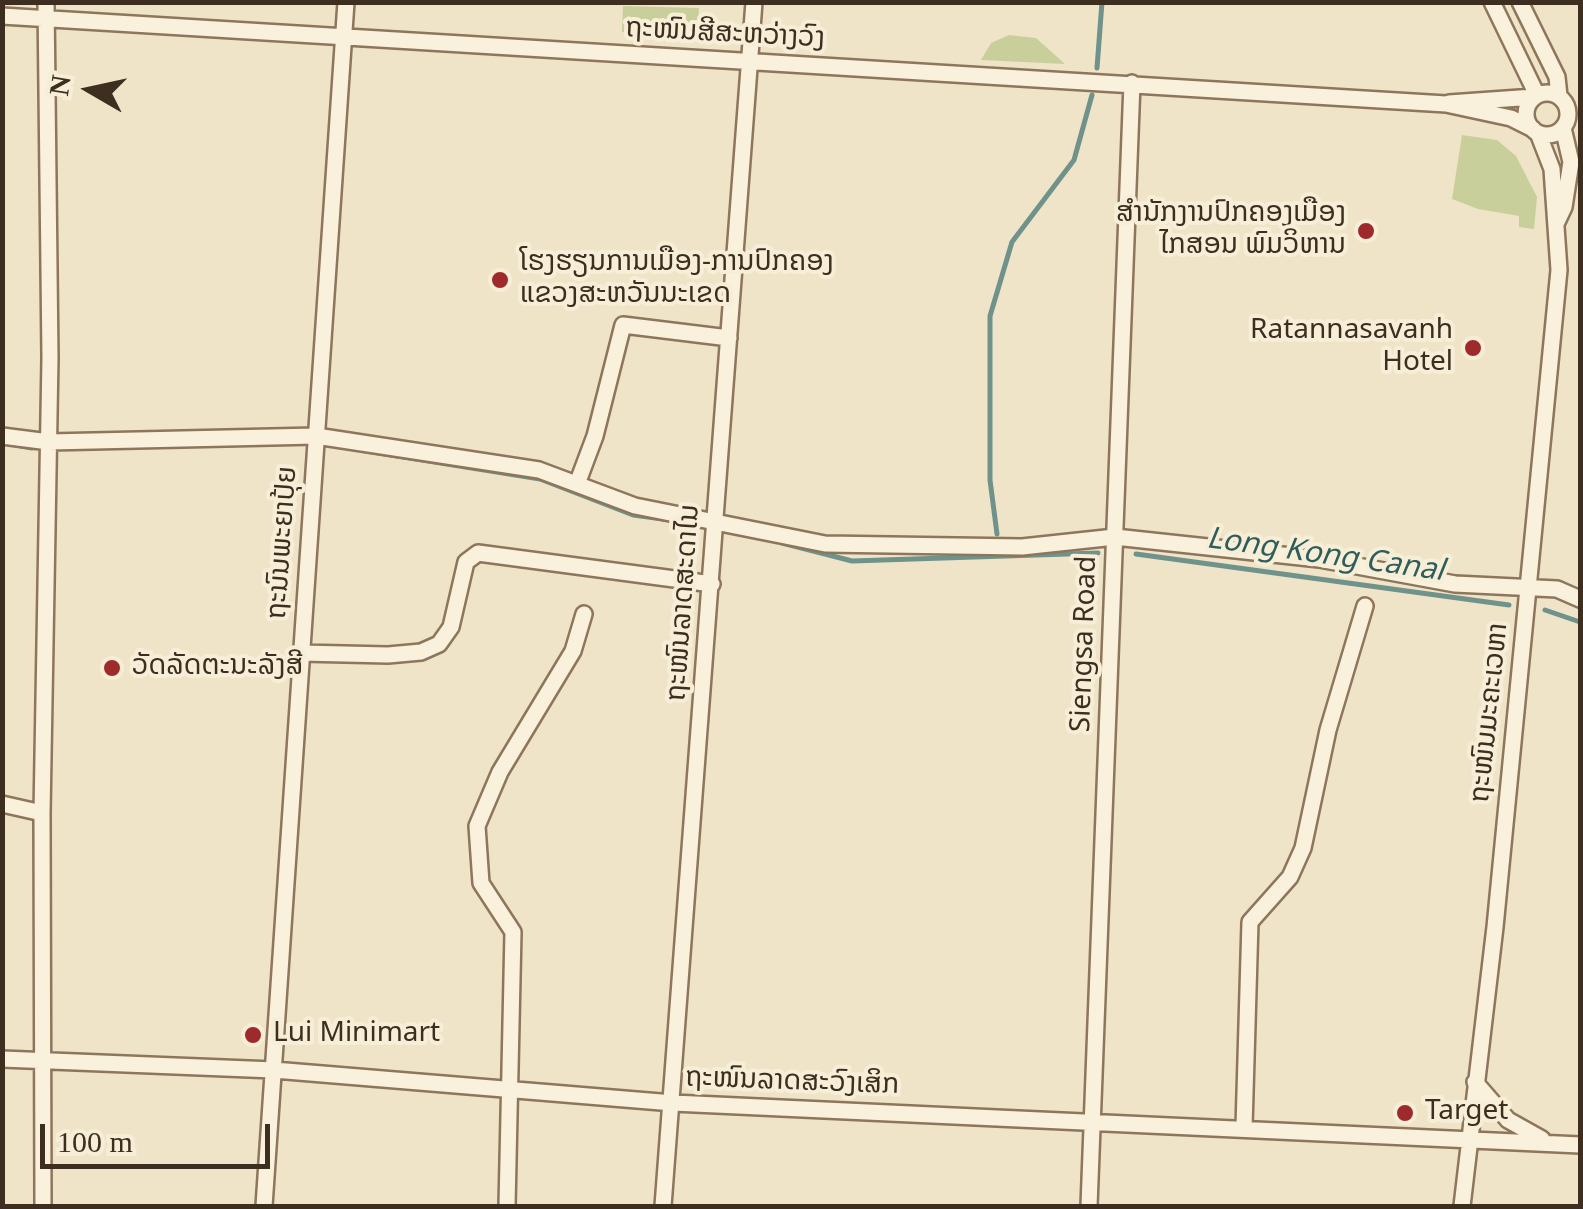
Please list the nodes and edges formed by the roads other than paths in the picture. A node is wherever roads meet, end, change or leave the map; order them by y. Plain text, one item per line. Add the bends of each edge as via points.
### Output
1 (346, 2) edge
2 (754, 2) edge
3 (1492, 2) edge
4 (1520, 2) edge
5 (46, 10) edge
6 (2, 16) edge
7 (344, 38) junction
8 (751, 61) junction
9 (1132, 83) junction
10 (1536, 96) junction
11 (1559, 96) junction
12 (1446, 104) junction
13 (1563, 128) junction
14 (1535, 130) junction
15 (1556, 224) junction
16 (729, 338) junction
17 (2, 436) edge
18 (316, 436) junction
19 (49, 442) junction
20 (577, 484) junction
21 (716, 518) junction
22 (1115, 537) junction
23 (712, 584) junction
24 (1529, 588) junction
25 (1580, 599) edge
26 (1365, 606) dead end
27 (584, 614) dead end
28 (301, 653) junction
29 (2, 804) edge
30 (42, 813) junction
31 (2, 1059) edge
32 (42, 1061) junction
33 (274, 1070) junction
34 (1475, 1082) junction
35 (513, 1091) junction
36 (673, 1103) junction
37 (1093, 1120) junction
38 (1244, 1127) junction
39 (1470, 1138) junction
40 (1555, 1143) junction
41 (1580, 1145) edge
42 (43, 1206) edge
43 (264, 1206) edge
44 (506, 1206) edge
45 (663, 1206) edge
46 (1089, 1206) edge
47 (1462, 1206) edge

1 - 7 street, ຖະນົນພະຍາປຸ້ຍ
2 - 8 street, ຖະໜົນລາດສະດາໄນ
3 - 10 street
4 - 11 street via 1557,77
5 - 6 street, ຖະໜົນສີສະຫວ່າງວົງ
5 - 7 street, ຖະໜົນສີສະຫວ່າງວົງ
5 - 19 street
7 - 8 street, ຖະໜົນສີສະຫວ່າງວົງ
7 - 18 street, ຖະນົນພະຍາປຸ້ຍ
8 - 9 street, ຖະໜົນສີສະຫວ່າງວົງ
8 - 16 street, ຖະໜົນລາດສະດາໄນ
9 - 12 street, ຖະໜົນສີສະຫວ່າງວົງ
9 - 22 street, Siengsa Road
10 - 11 street
10 - 12 street
10 - 14 street via 1527,110
11 - 13 street via 1568,115
12 - 14 street
13 - 14 street via 1551,134
13 - 15 street via 1571,162
14 - 15 street, ຖະໜົນມະຄະເວຫາ via 1552,170
15 - 24 street, ຖະໜົນມະຄະເວຫາ via 1559,270
16 - 20 street via 624,325
16 - 21 street, ຖະໜົນລາດສະດາໄນ
17 - 19 street
18 - 19 street
18 - 20 street via 539,470
18 - 28 street, ຖະນົນພະຍາປຸ້ຍ
19 - 30 street
20 - 21 street via 635,506
21 - 22 street via 825,544 1022,547
21 - 23 street, ຖະໜົນລາດສະດາໄນ
22 - 24 street via 1320,559 1455,584
22 - 37 street, Siengsa Road
23 - 28 street via 478,553 466,562 451,627 439,644 388,655
23 - 36 street, ຖະໜົນລາດສະດາໄນ
24 - 25 street
24 - 34 street, ຖະໜົນມະຄະເວຫາ
26 - 38 street via 1328,730 1303,848 1290,877 1250,922
27 - 35 street via 573,651 500,772 477,826 481,883 514,932
28 - 33 street, ຖະນົນພະຍາປຸ້ຍ
29 - 30 street
30 - 32 street
31 - 32 street, ຖະໜົນລາດສະວົງເສິກ
32 - 33 street, ຖະໜົນລາດສະວົງເສິກ
32 - 42 street
33 - 35 street, ຖະໜົນລາດສະວົງເສິກ
33 - 43 street, ຖະນົນພະຍາປຸ້ຍ
34 - 39 street, ຖະໜົນມະຄະເວຫາ
34 - 40 street via 1508,1120
35 - 36 street, ຖະໜົນລາດສະວົງເສິກ
35 - 44 street
36 - 37 street, ຖະໜົນລາດສະວົງເສິກ
36 - 45 street, ຖະໜົນລາດສະດາໄນ
37 - 38 street, ຖະໜົນລາດສະວົງເສິກ
37 - 46 street, Siengsa Road
38 - 39 street, ຖະໜົນລາດສະວົງເສິກ
39 - 40 street, ຖະໜົນລາດສະວົງເສິກ
39 - 47 street, ຖະໜົນມະຄະເວຫາ
40 - 41 street, ຖະໜົນລາດສະວົງເສິກ

